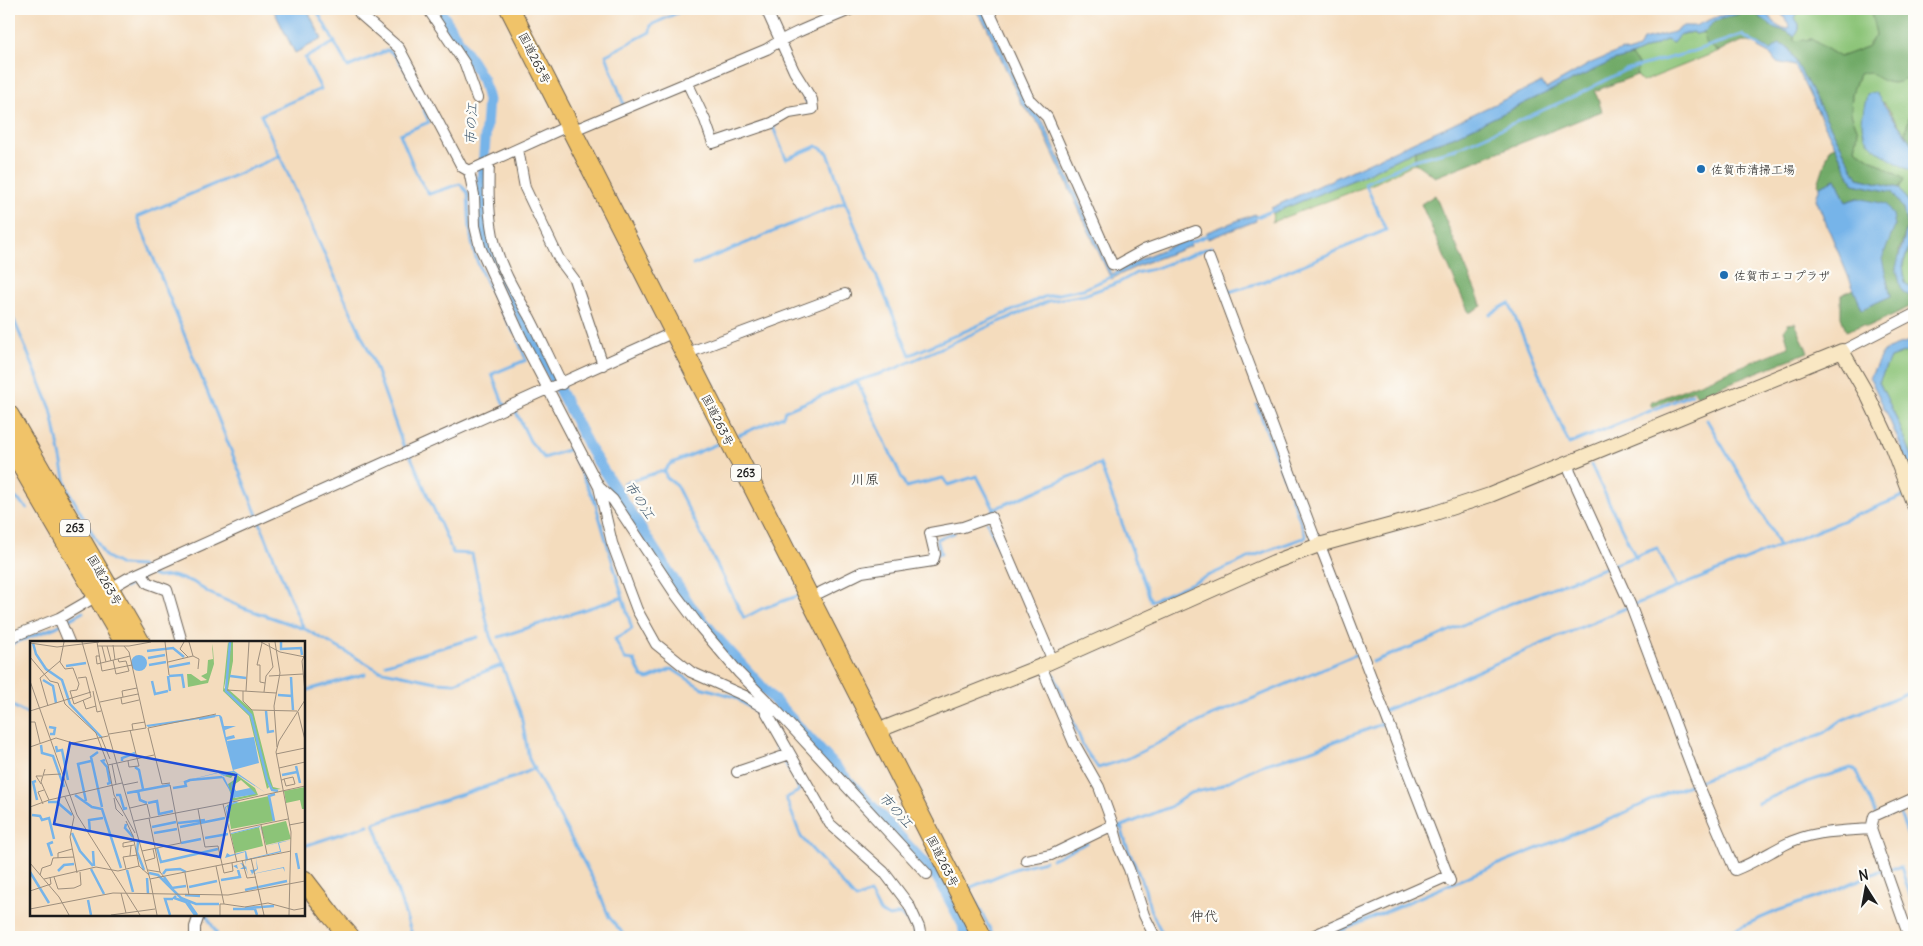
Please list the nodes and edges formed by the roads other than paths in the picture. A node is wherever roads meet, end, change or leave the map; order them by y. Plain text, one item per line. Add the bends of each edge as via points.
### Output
1 (357, 9) edge
2 (428, 9) edge
3 (510, 9) edge
4 (766, 9) edge
5 (852, 9) edge
6 (988, 9) edge
7 (779, 41) junction
8 (689, 86) junction
9 (477, 98) dead end
10 (568, 126) junction
11 (518, 148) junction
12 (489, 162) junction
13 (473, 169) junction
14 (1196, 231) dead end
15 (1208, 258) dead end
16 (845, 294) dead end
17 (1914, 314) edge
18 (674, 332) junction
19 (1842, 351) junction
20 (685, 354) junction
21 (603, 365) junction
22 (562, 384) junction
23 (548, 390) junction
24 (9, 415) edge
25 (9, 444) edge
26 (1568, 462) junction
27 (599, 487) junction
28 (1911, 497) edge
29 (1319, 545) junction
30 (145, 570) junction
31 (104, 594) junction
32 (810, 598) junction
33 (61, 623) junction
34 (9, 638) edge
35 (69, 641) edge
36 (124, 641) edge
37 (139, 641) edge
38 (182, 641) edge
39 (1047, 664) junction
40 (877, 732) junction
41 (784, 756) junction
42 (737, 772) dead end
43 (1914, 798) edge
44 (1114, 828) junction
45 (1871, 829) junction
46 (1026, 860) dead end
47 (927, 874) dead end
48 (305, 881) edge
49 (305, 902) edge
50 (199, 916) edge
51 (195, 937) edge
52 (334, 937) edge
53 (350, 937) edge
54 (921, 937) edge
55 (982, 937) edge
56 (1155, 937) edge
57 (1310, 937) edge
58 (1909, 937) edge

1 - 13 street via 399,48 462,168
2 - 9 street via 466,64
3 - 10 highway, 国道263号 / 263
4 - 7 street
5 - 7 street
6 - 14 street via 1029,99 1046,117 1112,264 1117,265 1144,250
7 - 8 street
7 - 8 street via 812,100 813,109 791,113 772,123 713,143
8 - 10 street via 579,128
10 - 11 street
10 - 18 highway, 国道263号 / 263
11 - 12 street
11 - 21 street via 525,188 559,259 574,279
12 - 13 street
12 - 22 street via 487,195 495,246
13 - 23 street via 475,226 480,248
15 - 29 street
16 - 20 street
17 - 19 street
18 - 20 highway, 国道263号 / 263
18 - 21 street
19 - 26 street
19 - 28 street via 1869,398
20 - 32 highway, 国道263号 / 263
21 - 22 street
22 - 23 street
23 - 27 street
23 - 30 street
24 - 31 highway, 国道263号 / 263
25 - 31 highway, 国道263号 / 263
26 - 29 street via 1490,495
26 - 45 street via 1631,607 1697,782 1735,870 1804,838
27 - 41 street via 612,543 637,610 656,644 691,672 764,708
27 - 47 street via 614,500 700,627
29 - 39 street
29 - 57 street via 1449,878
30 - 31 street
30 - 38 street via 148,583 168,590
31 - 33 street
31 - 36 highway, 国道263号 / 263
31 - 37 highway, 国道263号 / 263
32 - 39 street via 862,572 934,557 930,533 988,519
32 - 40 highway, 国道263号 / 263
33 - 34 street
33 - 35 street
39 - 40 street
39 - 44 street via 1074,743 1098,787
40 - 55 highway, 国道263号 / 263
41 - 42 street
41 - 54 street via 830,824 884,872 909,906
43 - 45 street via 1876,814
44 - 46 street via 1051,855
44 - 56 street via 1144,915
45 - 58 street
48 - 53 highway
49 - 52 highway
50 - 51 street

